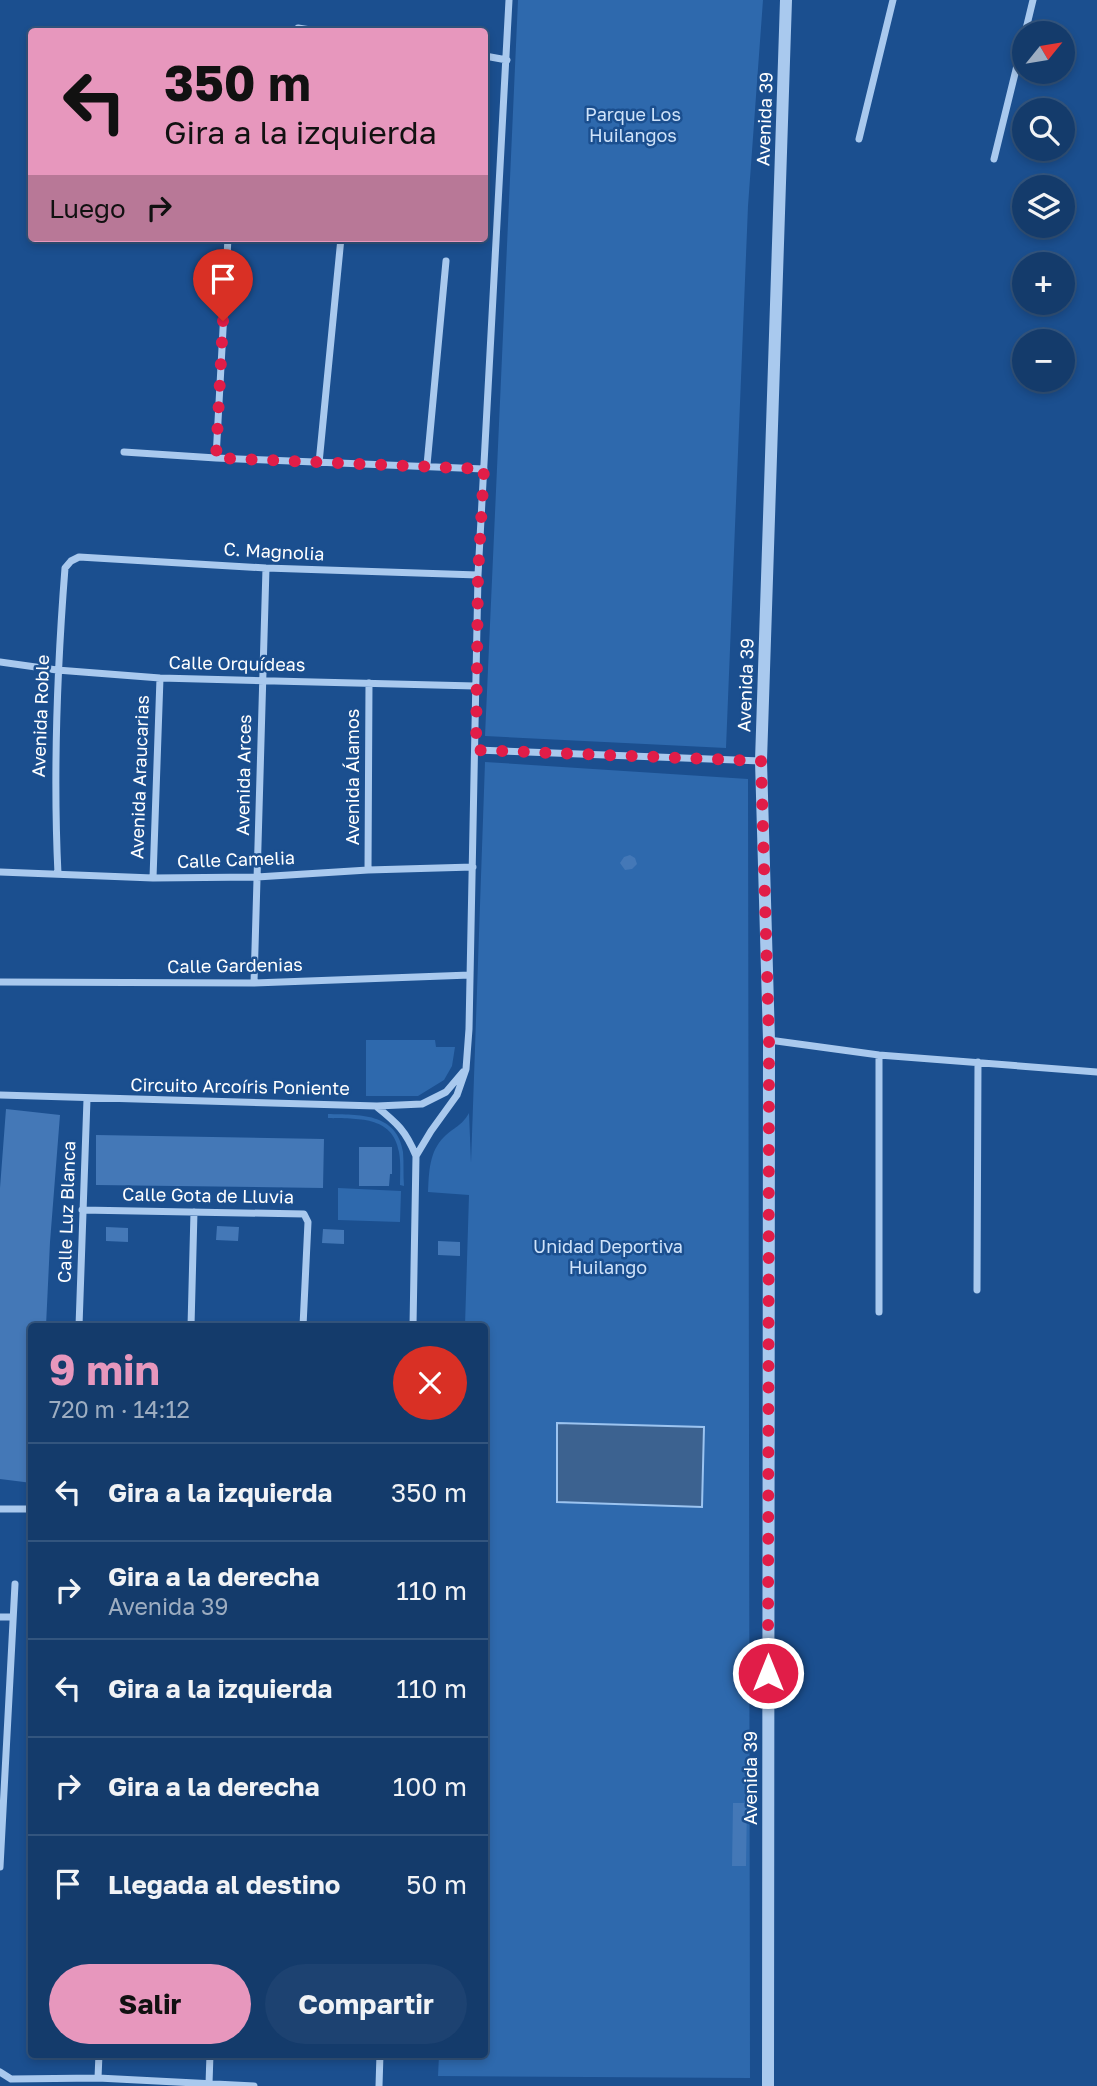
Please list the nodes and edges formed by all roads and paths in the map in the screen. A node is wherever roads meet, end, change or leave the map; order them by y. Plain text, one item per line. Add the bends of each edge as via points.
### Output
1 (509, 0) edge
2 (786, 0) edge
3 (893, 0) edge
4 (1033, 0) edge
5 (1028, 21) edge
6 (488, 57) edge
7 (507, 60) junction
8 (1012, 84) edge
9 (859, 139) dead end
10 (994, 159) dead end
11 (228, 242) edge
12 (341, 242) edge
13 (446, 261) dead end
14 (124, 452) dead end
15 (216, 458) junction
16 (319, 463) junction
17 (427, 466) junction
18 (484, 469) junction
19 (71, 561) joint
20 (266, 568) junction
21 (478, 575) junction
22 (0, 662) edge
23 (57, 670) junction
24 (160, 678) junction
25 (262, 680) junction
26 (369, 683) junction
27 (475, 686) junction
28 (476, 750) junction
29 (761, 761) junction
30 (473, 867) junction
31 (368, 870) junction
32 (0, 872) edge
33 (58, 874) junction
34 (257, 877) junction
35 (153, 878) junction
36 (470, 975) junction
37 (0, 982) edge
38 (254, 983) junction
39 (769, 1040) junction
40 (880, 1055) junction
41 (978, 1062) junction
42 (466, 1069) junction
43 (1097, 1072) edge
44 (0, 1095) edge
45 (87, 1099) junction
46 (377, 1106) junction
47 (416, 1156) junction
48 (82, 1210) junction
49 (194, 1212) junction
50 (977, 1290) dead end
51 (879, 1312) dead end
52 (79, 1323) edge
53 (191, 1323) edge
54 (303, 1323) edge
55 (412, 1323) edge
56 (0, 1509) edge
57 (28, 1509) edge
58 (15, 1584) dead end
59 (0, 1617) edge
60 (13, 1617) junction
61 (4, 1728) edge
62 (1, 1835) edge
63 (0, 1867) edge
64 (99, 2058) edge
65 (210, 2058) edge
66 (380, 2058) edge
67 (0, 2072) edge
68 (98, 2078) junction
69 (155, 2083) edge
70 (209, 2084) junction
71 (254, 2086) edge
72 (379, 2086) edge
73 (768, 2086) edge

1 - 7 street
2 - 29 street, Avenida 39
3 - 9 street
4 - 5 street
6 - 7 street
7 - 18 street
8 - 10 street
11 - 15 street
12 - 16 street
13 - 17 street
14 - 15 street
15 - 16 street
16 - 17 street
17 - 18 street
18 - 21 street
19 - 20 street, C. Magnolia via 79,557
19 - 23 street, Avenida Roble via 65,568
20 - 21 street, C. Magnolia
20 - 25 street, Avenida Arces
21 - 27 street
22 - 23 street, Calle Orquídeas
23 - 24 street, Calle Orquídeas
23 - 33 street, Avenida Roble via 54,794
24 - 25 street, Calle Orquídeas
24 - 35 street, Avenida Araucarias
25 - 26 street, Calle Orquídeas
25 - 34 street, Avenida Arces
26 - 27 street, Calle Orquídeas
26 - 31 street, Avenida Álamos
27 - 28 street
28 - 29 street
28 - 30 street
29 - 39 street, Avenida 39
30 - 31 street, Calle Camelia
30 - 36 street
31 - 34 street, Calle Camelia
32 - 33 street, Calle Camelia
33 - 35 street, Calle Camelia
34 - 35 street, Calle Camelia
34 - 38 street, Avenida Arces
36 - 38 street, Calle Gardenias
36 - 42 street
37 - 38 street, Calle Gardenias
39 - 40 street
39 - 73 street, Avenida 39
40 - 41 street
40 - 51 street
41 - 43 street
41 - 50 street
42 - 46 street, Circuito Arcoíris Poniente via 446,1092 422,1104
42 - 47 street via 457,1095
44 - 45 street, Circuito Arcoíris Poniente
45 - 46 street, Circuito Arcoíris Poniente
45 - 48 street, Calle Luz Blanca
46 - 47 street via 405,1131
47 - 55 street
48 - 49 street, Calle Gota de Lluvia
48 - 52 street, Calle Luz Blanca
49 - 53 street
49 - 54 street, Calle Gota de Lluvia via 304,1214 308,1222
56 - 57 street
58 - 60 street
59 - 60 street
60 - 61 street
61 - 62 street
62 - 63 street
64 - 68 street
65 - 70 street
66 - 72 street
67 - 68 street via 11,2078
68 - 69 street
69 - 70 street
70 - 71 street

